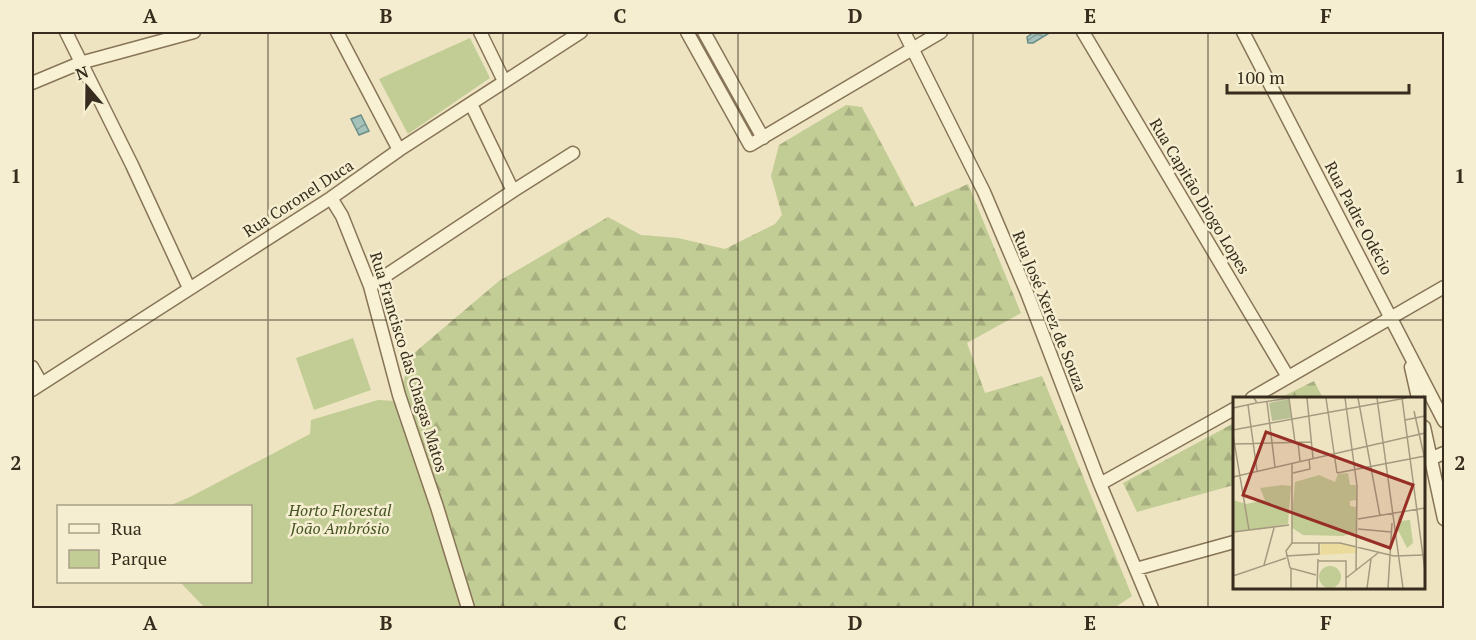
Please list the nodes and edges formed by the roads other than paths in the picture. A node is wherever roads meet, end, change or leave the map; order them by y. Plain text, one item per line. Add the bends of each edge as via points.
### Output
1 (66, 32) edge
2 (194, 32) edge
3 (337, 32) edge
4 (480, 32) edge
5 (581, 32) edge
6 (687, 32) edge
7 (704, 32) edge
8 (904, 32) edge
9 (940, 32) edge
10 (1083, 32) edge
11 (1243, 32) edge
12 (912, 48) junction
13 (80, 63) junction
14 (726, 73) junction
15 (504, 81) junction
16 (713, 81) junction
17 (32, 83) edge
18 (471, 104) junction
19 (763, 138) junction
20 (399, 150) junction
21 (573, 153) dead end
22 (513, 191) junction
23 (332, 198) junction
24 (370, 286) junction
25 (1444, 287) edge
26 (189, 288) junction
27 (1391, 316) junction
28 (1408, 353) junction
29 (32, 367) edge
30 (1288, 377) junction
31 (36, 386) edge
32 (1255, 397) edge
33 (1418, 397) edge
34 (1233, 410) edge
35 (1444, 421) edge
36 (1425, 432) edge
37 (1444, 453) edge
38 (1430, 459) junction
39 (1100, 484) junction
40 (1436, 490) junction
41 (1425, 493) edge
42 (1444, 519) edge
43 (1233, 543) edge
44 (1136, 569) junction
45 (468, 609) edge
46 (1152, 609) edge

1 - 13 street
2 - 13 street
3 - 20 street
4 - 15 street
5 - 15 street, Rua Coronel Duca
6 - 16 street
7 - 14 street
8 - 12 street, Rua José Xerez de Souza
9 - 12 street
10 - 30 street, Rua Capitão Diogo Lopes
11 - 27 street, Rua Padre Odécio
12 - 19 street
12 - 39 street, Rua José Xerez de Souza via 984,192
13 - 17 street
13 - 26 street
14 - 16 street
14 - 19 street
15 - 18 street, Rua Coronel Duca
16 - 19 street via 750,145
18 - 20 street, Rua Coronel Duca
18 - 22 street
20 - 23 street, Rua Coronel Duca
21 - 22 street
22 - 24 street
23 - 24 street, Rua Francisco das Chagas Matos
23 - 26 street, Rua Coronel Duca
24 - 45 street, Rua Francisco das Chagas Matos via 399,395
25 - 27 street
26 - 31 street, Rua Coronel Duca
27 - 28 street, Rua Padre Odécio
27 - 30 street
28 - 33 street
28 - 35 street, Rua Padre Odécio
29 - 31 street
30 - 32 street
34 - 39 street
36 - 38 street
37 - 38 street
38 - 40 street
39 - 44 street, Rua José Xerez de Souza
40 - 41 street
40 - 42 street
43 - 44 street
44 - 46 street, Rua José Xerez de Souza

